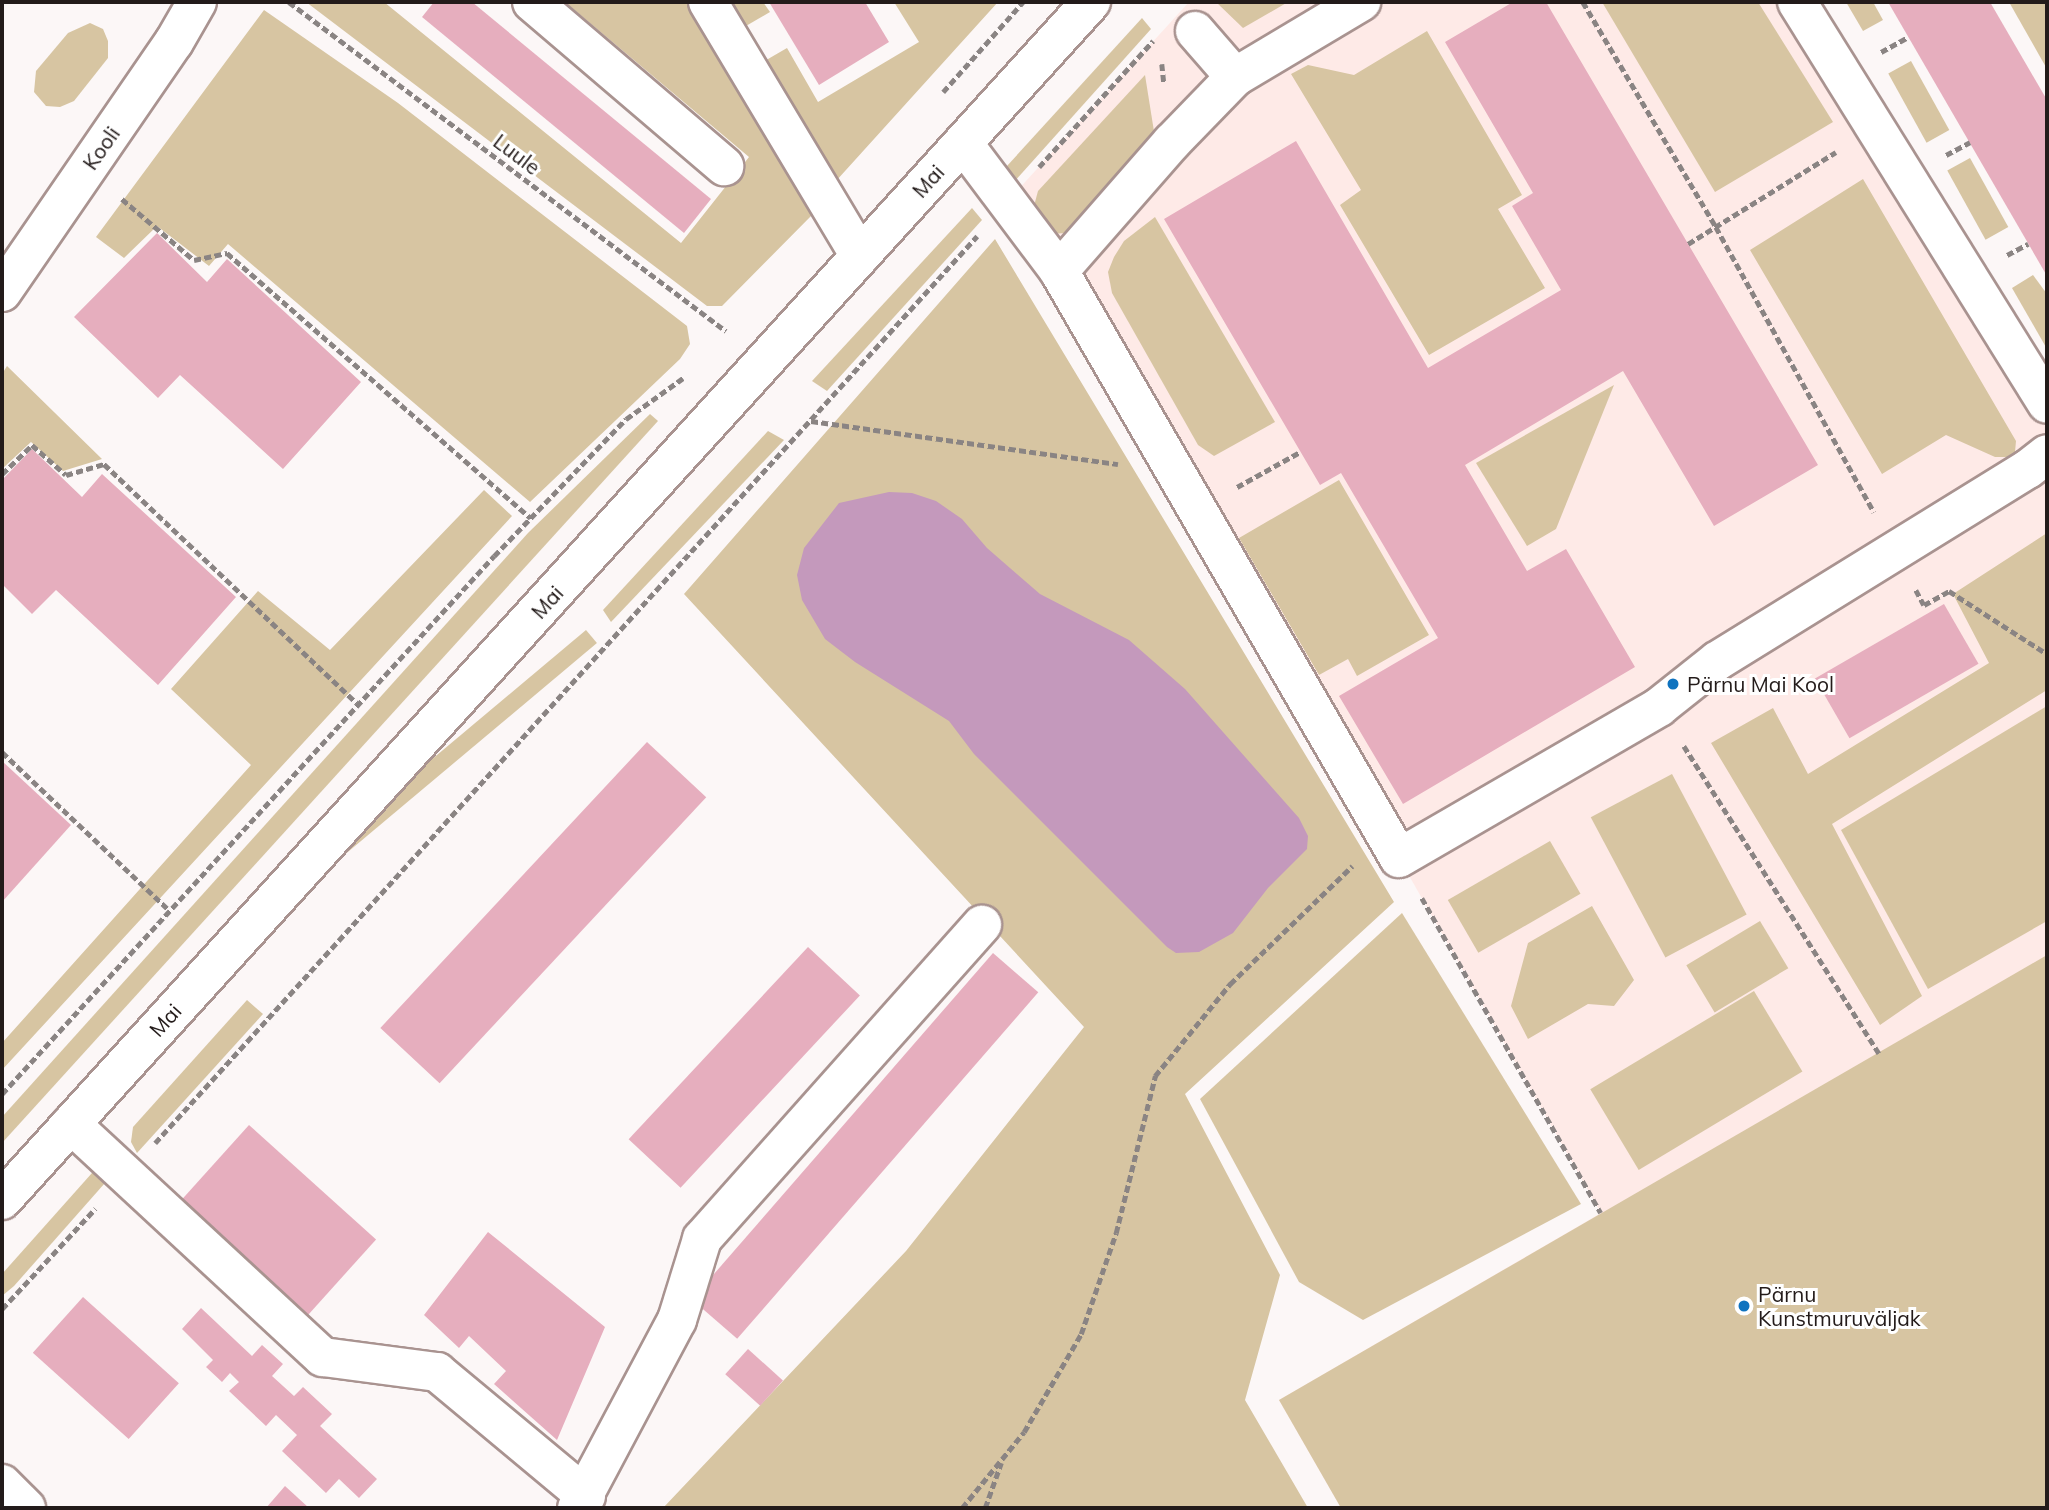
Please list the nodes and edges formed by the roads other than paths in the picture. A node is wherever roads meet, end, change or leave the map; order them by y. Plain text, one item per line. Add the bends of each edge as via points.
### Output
1 (197, 2) edge
2 (532, 2) edge
3 (708, 2) edge
4 (1091, 2) edge
5 (1361, 2) edge
6 (1797, 2) edge
7 (1177, 33) road end
8 (1234, 77) junction
9 (963, 144) junction
10 (724, 166) dead end
11 (860, 256) junction
12 (1059, 271) junction
13 (2, 292) edge
14 (2047, 404) edge
15 (2047, 454) edge
16 (982, 925) dead end
17 (71, 1124) junction
18 (2, 1200) edge
19 (2, 1484) edge
20 (581, 1502) edge
21 (26, 1508) edge

1 - 13 street, Kooli
2 - 10 street
3 - 11 street
4 - 9 street, Mai
5 - 8 street
6 - 14 street
7 - 8 street
8 - 12 street
9 - 11 street, Mai
9 - 12 street
11 - 17 street, Mai
12 - 15 street via 1399,858 1659,707 1717,661
16 - 20 street via 702,1239 677,1320
17 - 18 street, Mai
17 - 20 street via 323,1357 437,1372
19 - 21 street

